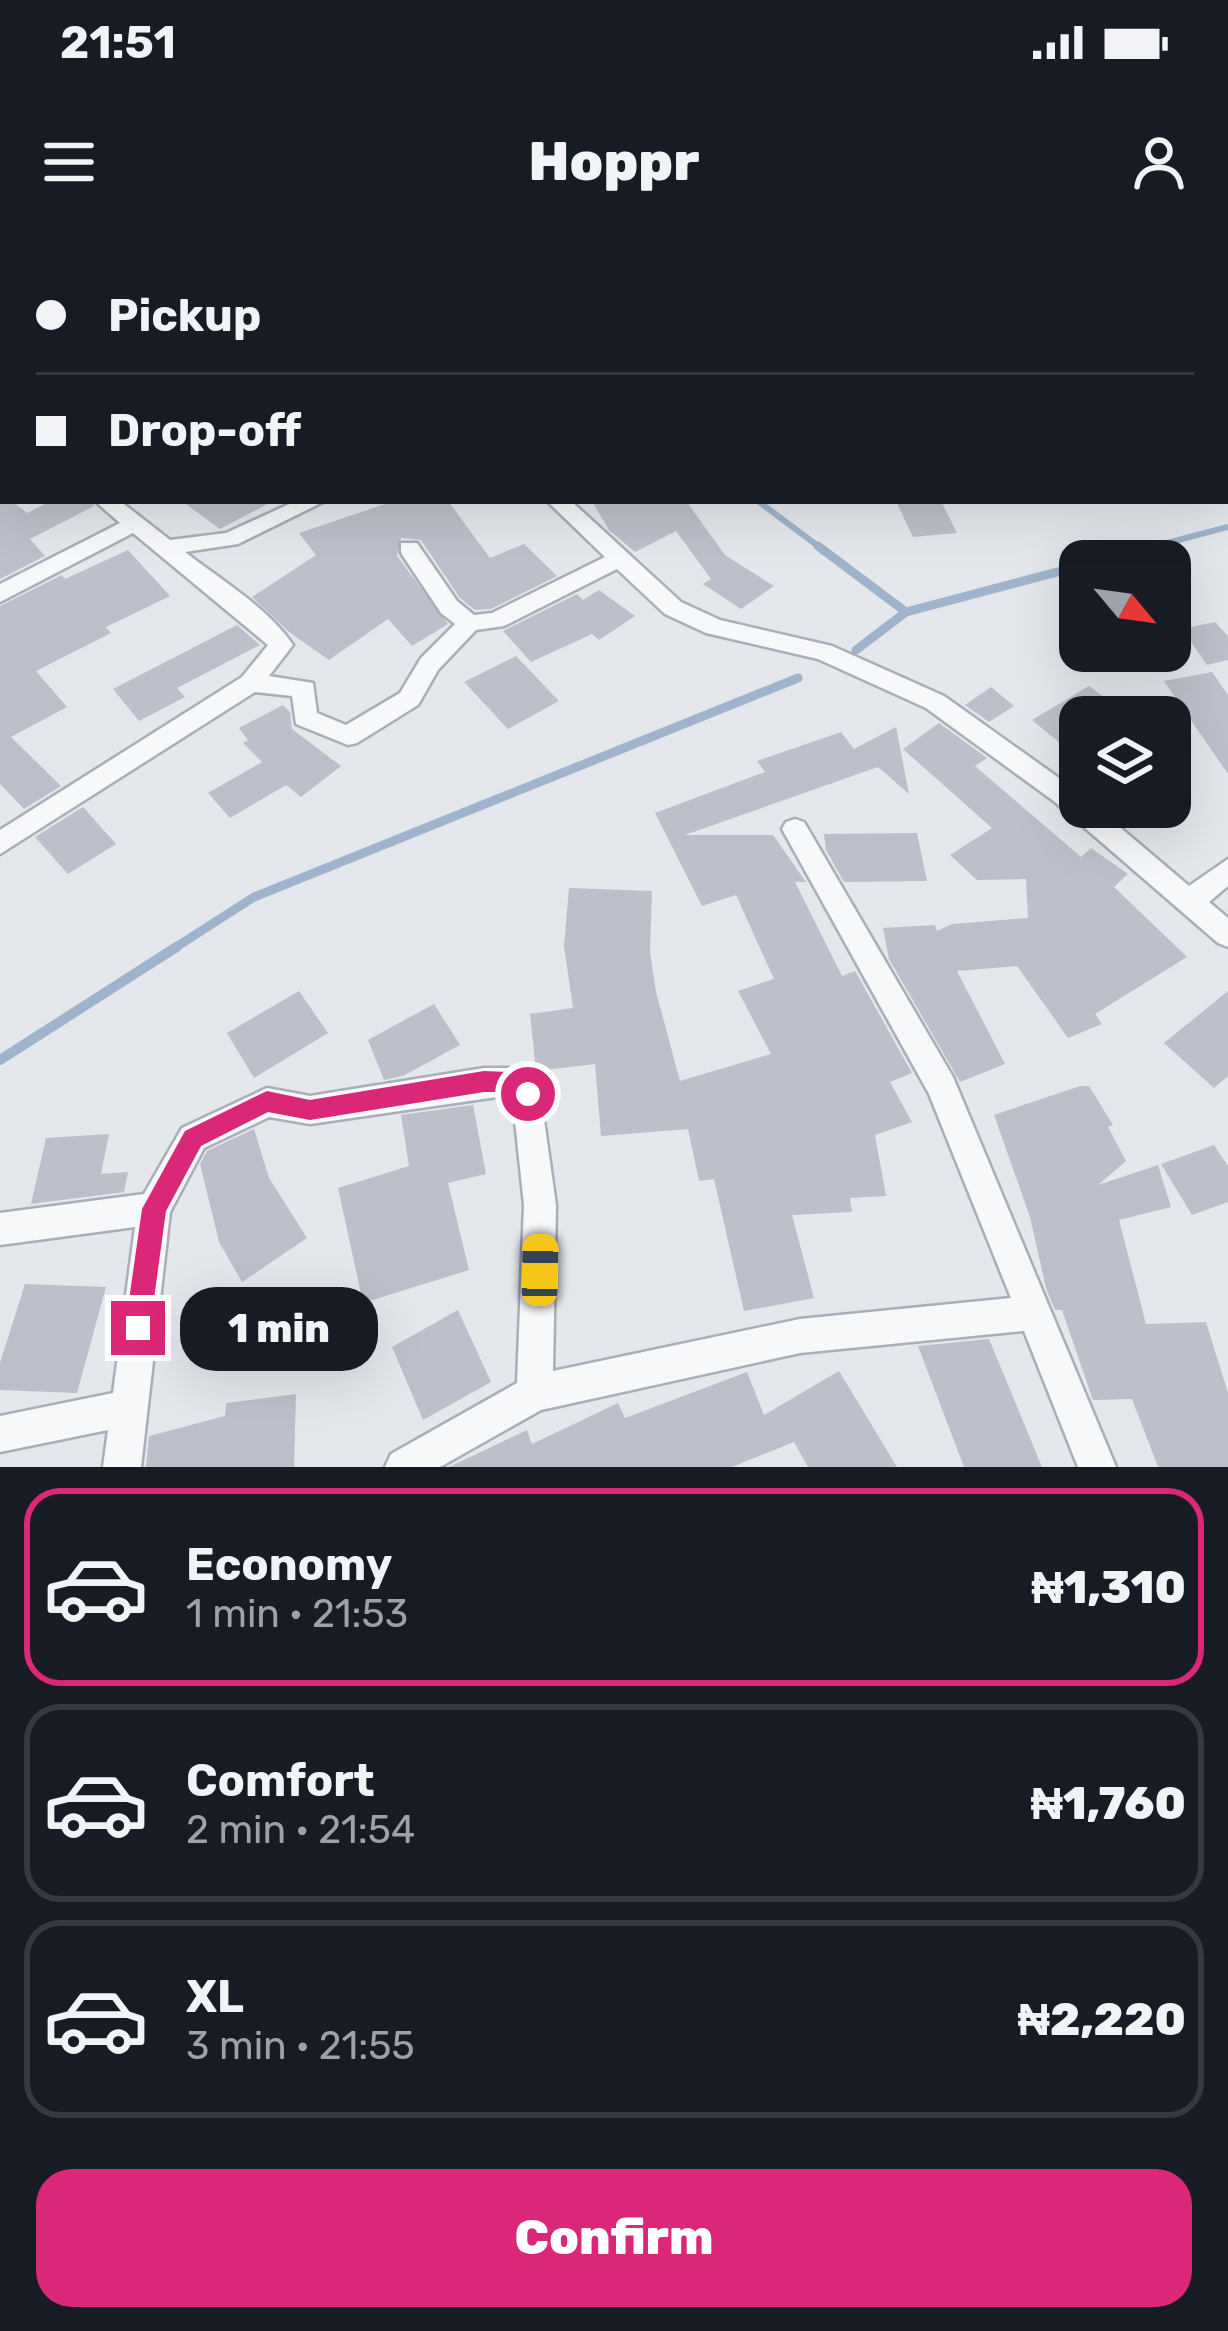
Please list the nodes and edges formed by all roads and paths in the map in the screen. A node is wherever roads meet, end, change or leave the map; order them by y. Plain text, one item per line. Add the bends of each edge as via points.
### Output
1 (110, 504) edge
2 (307, 504) edge
3 (561, 504) edge
4 (134, 524) junction
5 (165, 548) junction
6 (409, 548) dead end
7 (621, 558) junction
8 (0, 594) edge
9 (469, 623) junction
10 (250, 683) junction
11 (795, 829) dead end
12 (0, 843) edge
13 (1228, 870) edge
14 (1189, 902) junction
15 (1228, 935) edge
16 (154, 1209) junction
17 (0, 1229) edge
18 (1031, 1313) junction
19 (536, 1393) junction
20 (127, 1408) junction
21 (0, 1434) edge
22 (122, 1467) edge
23 (404, 1467) edge
24 (1096, 1467) edge

1 - 4 street
2 - 5 street via 230,539
3 - 7 street
4 - 5 street
4 - 8 street
5 - 10 street via 281,645
6 - 9 street
7 - 9 street via 496,620
7 - 14 street via 674,608 714,626 824,652 935,702 1064,795
9 - 10 street via 416,680 409,699 348,736 305,718 304,689
10 - 12 street
11 - 18 street via 942,1087
13 - 14 street
14 - 15 street
16 - 17 street
16 - 19 street via 193,1138 267,1102 310,1110 508,1082 528,1094 540,1205
16 - 20 street
18 - 19 street via 800,1336
18 - 24 street
19 - 23 street
20 - 21 street
20 - 22 street

